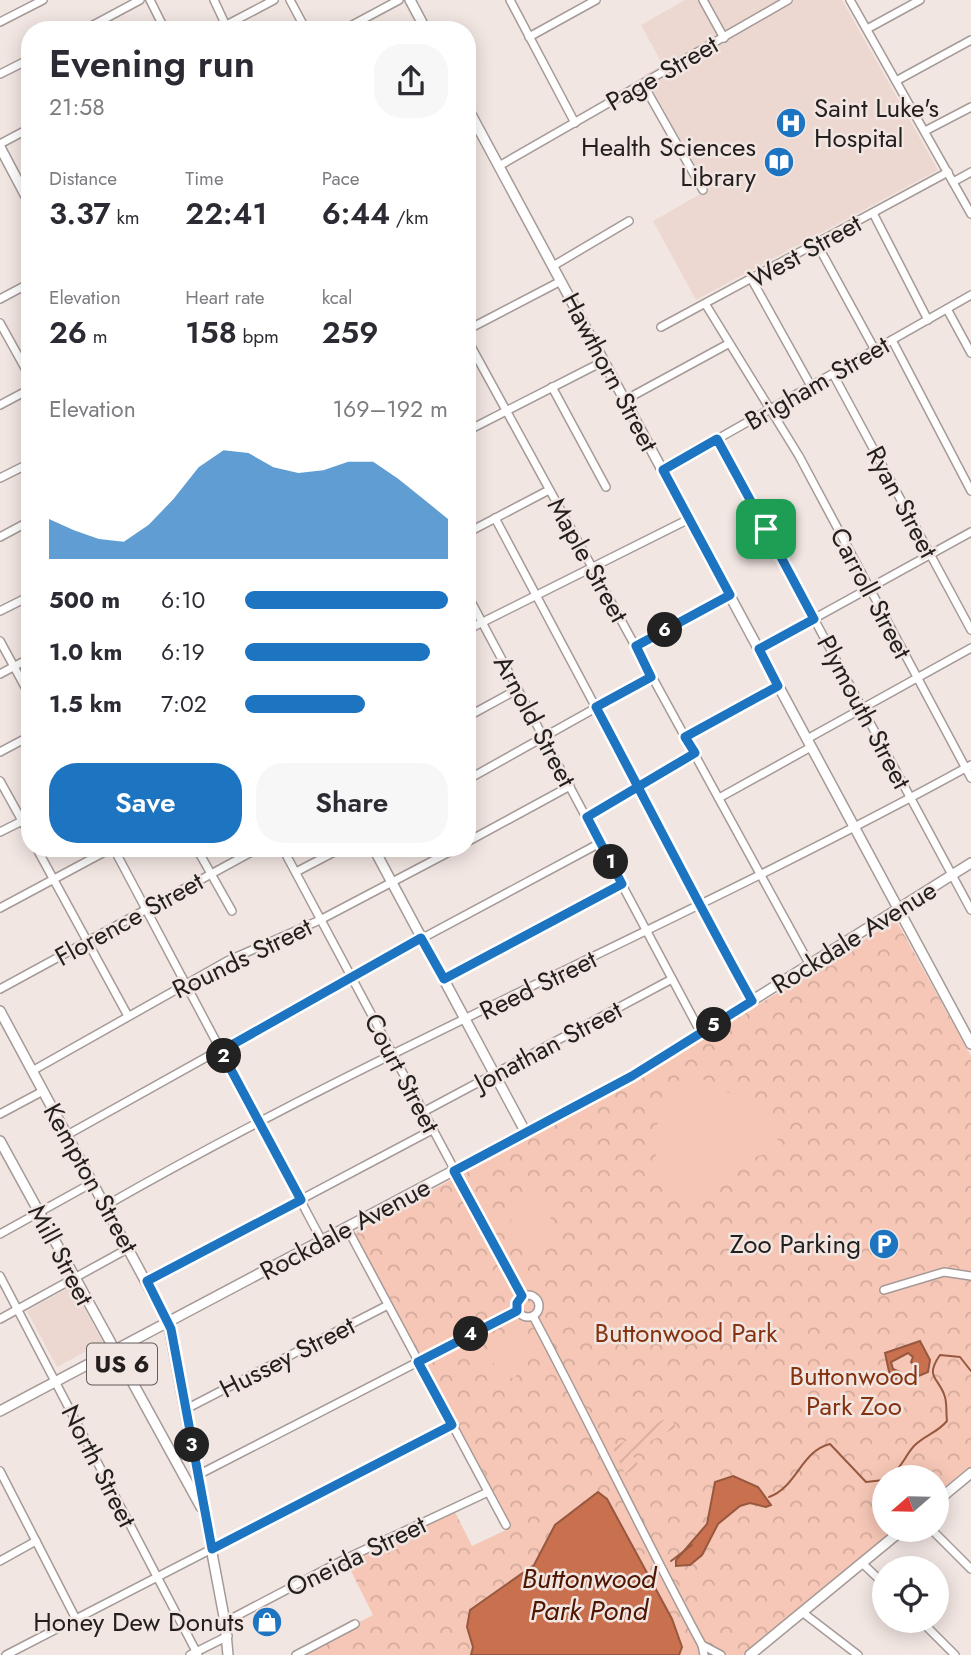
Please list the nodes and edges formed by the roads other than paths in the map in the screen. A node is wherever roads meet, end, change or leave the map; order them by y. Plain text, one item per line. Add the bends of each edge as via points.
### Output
1 (43, 0) edge
2 (140, 0) edge
3 (150, 0) edge
4 (214, 0) edge
5 (274, 0) edge
6 (290, 0) edge
7 (399, 0) edge
8 (410, 0) edge
9 (510, 0) edge
10 (596, 0) edge
11 (703, 0) edge
12 (788, 0) edge
13 (850, 0) edge
14 (920, 0) edge
15 (102, 21) edge
16 (161, 21) edge
17 (224, 21) edge
18 (237, 21) edge
19 (301, 21) edge
20 (360, 21) edge
21 (421, 21) edge
22 (0, 22) edge
23 (867, 29) junction
24 (529, 37) junction
25 (724, 38) junction
26 (971, 40) edge
27 (21, 64) edge
28 (0, 74) edge
29 (896, 81) junction
30 (643, 83) junction
31 (971, 107) edge
32 (575, 123) junction
33 (476, 124) edge
34 (925, 131) junction
35 (21, 133) edge
36 (0, 146) edge
37 (499, 166) junction
38 (971, 172) edge
39 (948, 173) junction
40 (953, 182) junction
41 (21, 187) edge
42 (702, 190) dead end
43 (873, 213) junction
44 (971, 214) edge
45 (629, 220) dead end
46 (817, 244) junction
47 (553, 265) junction
48 (752, 280) junction
49 (561, 281) junction
50 (21, 288) edge
51 (971, 295) edge
52 (0, 299) edge
53 (706, 305) junction
54 (947, 309) junction
55 (928, 320) junction
56 (0, 323) edge
57 (476, 325) edge
58 (662, 327) dead end
59 (892, 340) junction
60 (728, 344) junction
61 (875, 350) junction
62 (971, 353) edge
63 (476, 356) edge
64 (21, 361) edge
65 (604, 361) junction
66 (833, 374) junction
67 (811, 386) junction
68 (552, 387) junction
69 (21, 394) edge
70 (625, 400) junction
71 (0, 405) edge
72 (769, 410) junction
73 (506, 411) junction
74 (476, 426) edge
75 (717, 439) junction
76 (21, 468) edge
77 (663, 470) junction
78 (0, 478) edge
79 (606, 488) dead end
80 (549, 490) junction
81 (971, 491) edge
82 (495, 519) junction
83 (689, 519) junction
84 (21, 526) edge
85 (476, 528) edge
86 (971, 532) edge
87 (0, 537) edge
88 (931, 556) junction
89 (593, 569) junction
90 (869, 589) junction
91 (730, 595) junction
92 (536, 597) junction
93 (21, 601) edge
94 (0, 611) edge
95 (476, 611) edge
96 (814, 619) junction
97 (482, 622) junction
98 (476, 625) edge
99 (971, 631) edge
100 (0, 641) edge
101 (636, 646) junction
102 (971, 648) edge
103 (759, 649) junction
104 (21, 663) edge
105 (14, 667) junction
106 (0, 674) edge
107 (651, 677) junction
108 (917, 678) junction
109 (21, 680) edge
110 (778, 686) junction
111 (518, 689) junction
112 (596, 707) junction
113 (862, 709) junction
114 (476, 712) edge
115 (685, 737) junction
116 (544, 738) junction
117 (21, 741) edge
118 (809, 743) junction
119 (0, 752) edge
120 (695, 753) junction
121 (968, 767) edge
122 (476, 775) edge
123 (971, 778) edge
124 (0, 781) edge
125 (570, 786) junction
126 (638, 786) junction
127 (719, 798) junction
128 (911, 799) junction
129 (587, 817) junction
130 (21, 819) edge
131 (21, 822) edge
132 (855, 829) junction
133 (0, 832) edge
134 (476, 837) edge
135 (600, 843) junction
136 (42, 857) edge
137 (97, 857) edge
138 (117, 857) edge
139 (201, 857) edge
140 (243, 857) edge
141 (288, 857) edge
142 (325, 857) edge
143 (378, 857) edge
144 (440, 857) edge
145 (971, 863) edge
146 (296, 872) junction
147 (211, 875) junction
148 (952, 875) junction
149 (760, 876) junction
150 (54, 879) junction
151 (392, 883) junction
152 (622, 884) junction
153 (700, 905) junction
154 (0, 908) edge
155 (898, 909) junction
156 (147, 910) junction
157 (971, 910) edge
158 (232, 911) dead end
159 (320, 920) junction
160 (647, 931) junction
161 (421, 938) junction
162 (88, 942) junction
163 (810, 965) junction
164 (350, 977) junction
165 (444, 979) junction
166 (673, 979) junction
167 (186, 984) junction
168 (0, 989) edge
169 (752, 1001) junction
170 (0, 1011) edge
171 (128, 1016) junction
172 (466, 1020) junction
173 (701, 1033) junction
174 (971, 1044) edge
175 (221, 1051) junction
176 (392, 1054) junction
177 (32, 1071) junction
178 (494, 1074) junction
179 (43, 1091) junction
180 (423, 1112) junction
181 (0, 1114) edge
182 (261, 1124) junction
183 (432, 1130) junction
184 (526, 1133) junction
185 (66, 1136) junction
186 (0, 1141) edge
187 (454, 1171) junction
188 (92, 1183) junction
189 (301, 1200) junction
190 (105, 1206) junction
191 (39, 1213) junction
192 (347, 1228) junction
193 (0, 1234) edge
194 (323, 1241) junction
195 (129, 1248) junction
196 (0, 1276) edge
197 (971, 1276) edge
198 (74, 1279) junction
199 (147, 1281) junction
200 (884, 1290) dead end
201 (522, 1296) junction
202 (388, 1305) junction
203 (18, 1310) junction
204 (517, 1311) junction
205 (533, 1316) junction
206 (0, 1319) edge
207 (167, 1320) junction
208 (113, 1350) junction
209 (418, 1362) junction
210 (56, 1381) junction
211 (186, 1409) junction
212 (0, 1411) edge
213 (452, 1425) junction
214 (0, 1471) edge
215 (971, 1473) edge
216 (198, 1475) junction
217 (9, 1487) junction
218 (0, 1491) edge
219 (949, 1491) edge
220 (488, 1492) junction
221 (205, 1515) junction
222 (506, 1525) dead end
223 (36, 1541) junction
224 (887, 1542) edge
225 (944, 1542) edge
226 (212, 1549) junction
227 (0, 1561) edge
228 (862, 1563) junction
229 (971, 1569) edge
230 (872, 1573) edge
231 (157, 1578) junction
232 (802, 1612) junction
233 (76, 1619) junction
234 (225, 1622) junction
235 (355, 1624) dead end
236 (933, 1633) edge
237 (228, 1636) junction
238 (702, 1645) junction
239 (195, 1654) edge
240 (6, 1655) edge
241 (228, 1655) edge
242 (235, 1655) edge
243 (296, 1655) edge
244 (704, 1655) edge
245 (722, 1655) edge
246 (750, 1655) edge
247 (858, 1655) edge
248 (955, 1655) edge

1 - 22 street
2 - 15 street
3 - 16 street
4 - 17 street
5 - 18 street
6 - 19 street
7 - 20 street
8 - 21 main road
9 - 24 street
10 - 24 street
11 - 25 street
12 - 25 street, Page Street
13 - 23 street
14 - 23 street
23 - 29 street
24 - 32 street
25 - 30 street, Page Street
26 - 29 street
27 - 28 street
29 - 34 street
30 - 32 street, Page Street
30 - 42 street
31 - 34 street
32 - 37 street, Page Street
33 - 37 main road, Hawthorn Street
34 - 39 street
35 - 36 street
36 - 41 main road
37 - 47 main road, Hawthorn Street
38 - 40 street
39 - 40 street
39 - 43 street, West Street
40 - 44 street
43 - 46 street, West Street
43 - 55 street
45 - 47 street
46 - 48 street, West Street
46 - 61 street
47 - 49 main road, Hawthorn Street
48 - 53 street, West Street
48 - 67 street
49 - 57 street
49 - 65 main road, Hawthorn Street
50 - 52 street
51 - 54 street, Brigham Street
53 - 58 street, West Street
53 - 60 street, Carroll Street
54 - 55 street, Brigham Street
54 - 62 street
55 - 59 street, Brigham Street
56 - 64 street
59 - 61 street, Brigham Street
59 - 81 street
60 - 70 street
60 - 72 street, Carroll Street
61 - 66 street, Brigham Street
63 - 73 street, Maple Street
65 - 68 street
65 - 70 main road, Hawthorn Street
66 - 67 street, Brigham Street
66 - 88 street, Ryan Street
67 - 72 street, Brigham Street
68 - 73 street
68 - 79 street
69 - 71 street
70 - 77 main road, Hawthorn Street
72 - 75 street, Brigham Street
72 - 90 street, Carroll Street via 799,456
73 - 74 street
73 - 80 street, Maple Street
75 - 77 street, Brigham Street
75 - 96 street, Plymouth Street
76 - 78 street
77 - 83 main road, Hawthorn Street
80 - 82 street
80 - 89 street, Maple Street
82 - 85 street
82 - 92 street
83 - 89 street
83 - 91 main road, Hawthorn Street
84 - 87 street
86 - 88 street
88 - 90 street
88 - 99 street, Ryan Street
89 - 92 street
89 - 101 street, Maple Street
90 - 96 street
90 - 108 street, Carroll Street
91 - 101 street
91 - 103 main road, Hawthorn Street
92 - 97 street
92 - 112 street
93 - 94 street
95 - 97 street, Arnold Street
96 - 103 street
96 - 113 street, Plymouth Street
97 - 98 street
97 - 111 street, Arnold Street
100 - 105 street
101 - 107 street, Maple Street
102 - 108 street
103 - 110 main road, Hawthorn Street
104 - 105 street
105 - 106 street
105 - 109 street
107 - 112 street
107 - 115 street, Maple Street
108 - 113 street
108 - 121 street, Carroll Street
110 - 115 street
110 - 118 main road, Hawthorn Street
111 - 114 street
111 - 116 street, Arnold Street
112 - 116 street
112 - 126 street
113 - 118 street
113 - 128 street, Plymouth Street
115 - 120 street, Maple Street
116 - 122 street
116 - 125 street, Arnold Street
117 - 119 street
118 - 127 street
118 - 132 main road, Hawthorn Street
120 - 126 street
120 - 127 street, Maple Street
121 - 123 street, Carroll Street
121 - 128 street, Reed Street
124 - 130 street
125 - 129 street, Arnold Street
125 - 134 street
126 - 129 street
126 - 153 street
127 - 149 street, Maple Street
128 - 132 street, Reed Street
128 - 148 street, Plymouth Street
129 - 135 street, Arnold Street
131 - 133 street
132 - 149 street, Reed Street
132 - 155 main road, Hawthorn Street
135 - 152 street, Arnold Street
135 - 161 street
136 - 150 street
137 - 150 street
138 - 156 street
139 - 147 street
140 - 147 street, Florence Street
141 - 146 street, Court Street
142 - 146 street
143 - 151 main road
144 - 151 street, Rounds Street
145 - 148 main road, Rockdale Avenue
146 - 159 street, Court Street
147 - 156 street, Florence Street
147 - 158 street
148 - 155 main road, Rockdale Avenue
148 - 157 street, Plymouth Street
149 - 153 street, Reed Street
149 - 163 street, Maple Street
150 - 154 street
150 - 162 street
151 - 159 street, Rounds Street
151 - 161 main road
152 - 160 street, Arnold Street
152 - 165 street
153 - 160 street, Reed Street
153 - 169 street
155 - 163 main road, Rockdale Avenue
155 - 174 main road, Hawthorn Street
156 - 162 street, Florence Street
156 - 167 street
159 - 164 street, Court Street
159 - 167 street, Rounds Street
160 - 166 street, Arnold Street
160 - 172 street, Reed Street
161 - 164 street
161 - 165 main road
162 - 168 street, Florence Street
162 - 171 street
163 - 169 main road, Rockdale Avenue
164 - 175 street
164 - 176 street, Court Street
165 - 172 main road
166 - 173 street, Arnold Street
166 - 178 street, Jonathan Street
167 - 171 street, Rounds Street
167 - 175 street
169 - 173 main road, Rockdale Avenue
170 - 177 main road, Kempton Street / US 6
171 - 177 street, Rounds Street
172 - 176 street, Reed Street
172 - 178 main road
173 - 184 main road, Rockdale Avenue
175 - 182 street
175 - 185 street
176 - 180 street, Court Street
176 - 182 street, Reed Street
177 - 179 main road, Kempton Street / US 6
178 - 180 street, Jonathan Street
178 - 184 main road
179 - 181 street
179 - 185 main road, Kempton Street / US 6
180 - 183 street, Court Street
182 - 189 street
182 - 190 street, Reed Street
183 - 187 street, Court Street
183 - 189 street
184 - 187 main road, Rockdale Avenue
185 - 188 main road, Kempton Street / US 6
186 - 191 main road, Mill Street / US 6
187 - 192 main road, Rockdale Avenue
187 - 201 street, Court Street
188 - 190 main road, Kempton Street / US 6
188 - 191 street
189 - 194 street
189 - 199 street
190 - 195 main road, Kempton Street / US 6
191 - 193 street
191 - 198 main road, Mill Street / US 6
192 - 194 main road, Rockdale Avenue
192 - 202 street
194 - 207 main road, Rockdale Avenue
195 - 198 street
195 - 199 main road, Kempton Street / US 6
196 - 203 street, North Street
197 - 200 street via 944,1272
198 - 203 street
198 - 208 main road, Mill Street / US 6
199 - 207 main road, Kempton Street / US 6
201 - 204 street
201 - 205 street via 537,1300 539,1309
202 - 209 street
202 - 211 street, Hussey Street
203 - 206 street
203 - 210 street, North Street
204 - 205 street via 523,1317
204 - 209 street
205 - 238 street
207 - 208 main road, Rockdale Avenue
207 - 211 main road, Kempton Street / US 6
208 - 210 main road, Rockdale Avenue
208 - 221 main road, Mill Street / US 6
209 - 213 street
209 - 216 street
210 - 212 main road, Rockdale Avenue
210 - 231 street, North Street
211 - 216 main road, Kempton Street / US 6
213 - 220 street
213 - 226 street
214 - 217 street
215 - 219 main road
216 - 221 main road, Kempton Street / US 6
217 - 218 street
217 - 223 street
220 - 222 street
220 - 234 street, Oneida Street
221 - 226 main road, Kempton Street / US 6
223 - 227 street
223 - 233 street
224 - 228 main road
225 - 229 street
226 - 231 street
226 - 234 main road, Kempton Street / US 6
228 - 230 street
228 - 232 main road
231 - 233 street
231 - 239 street, North Street
232 - 246 main road
232 - 247 street
233 - 240 street
234 - 237 main road, Kempton Street / US 6
235 - 243 street
236 - 248 street
237 - 239 street
237 - 241 main road, Kempton Street / US 6
237 - 242 main road, Kempton Street / US 6
238 - 244 street
238 - 245 street

